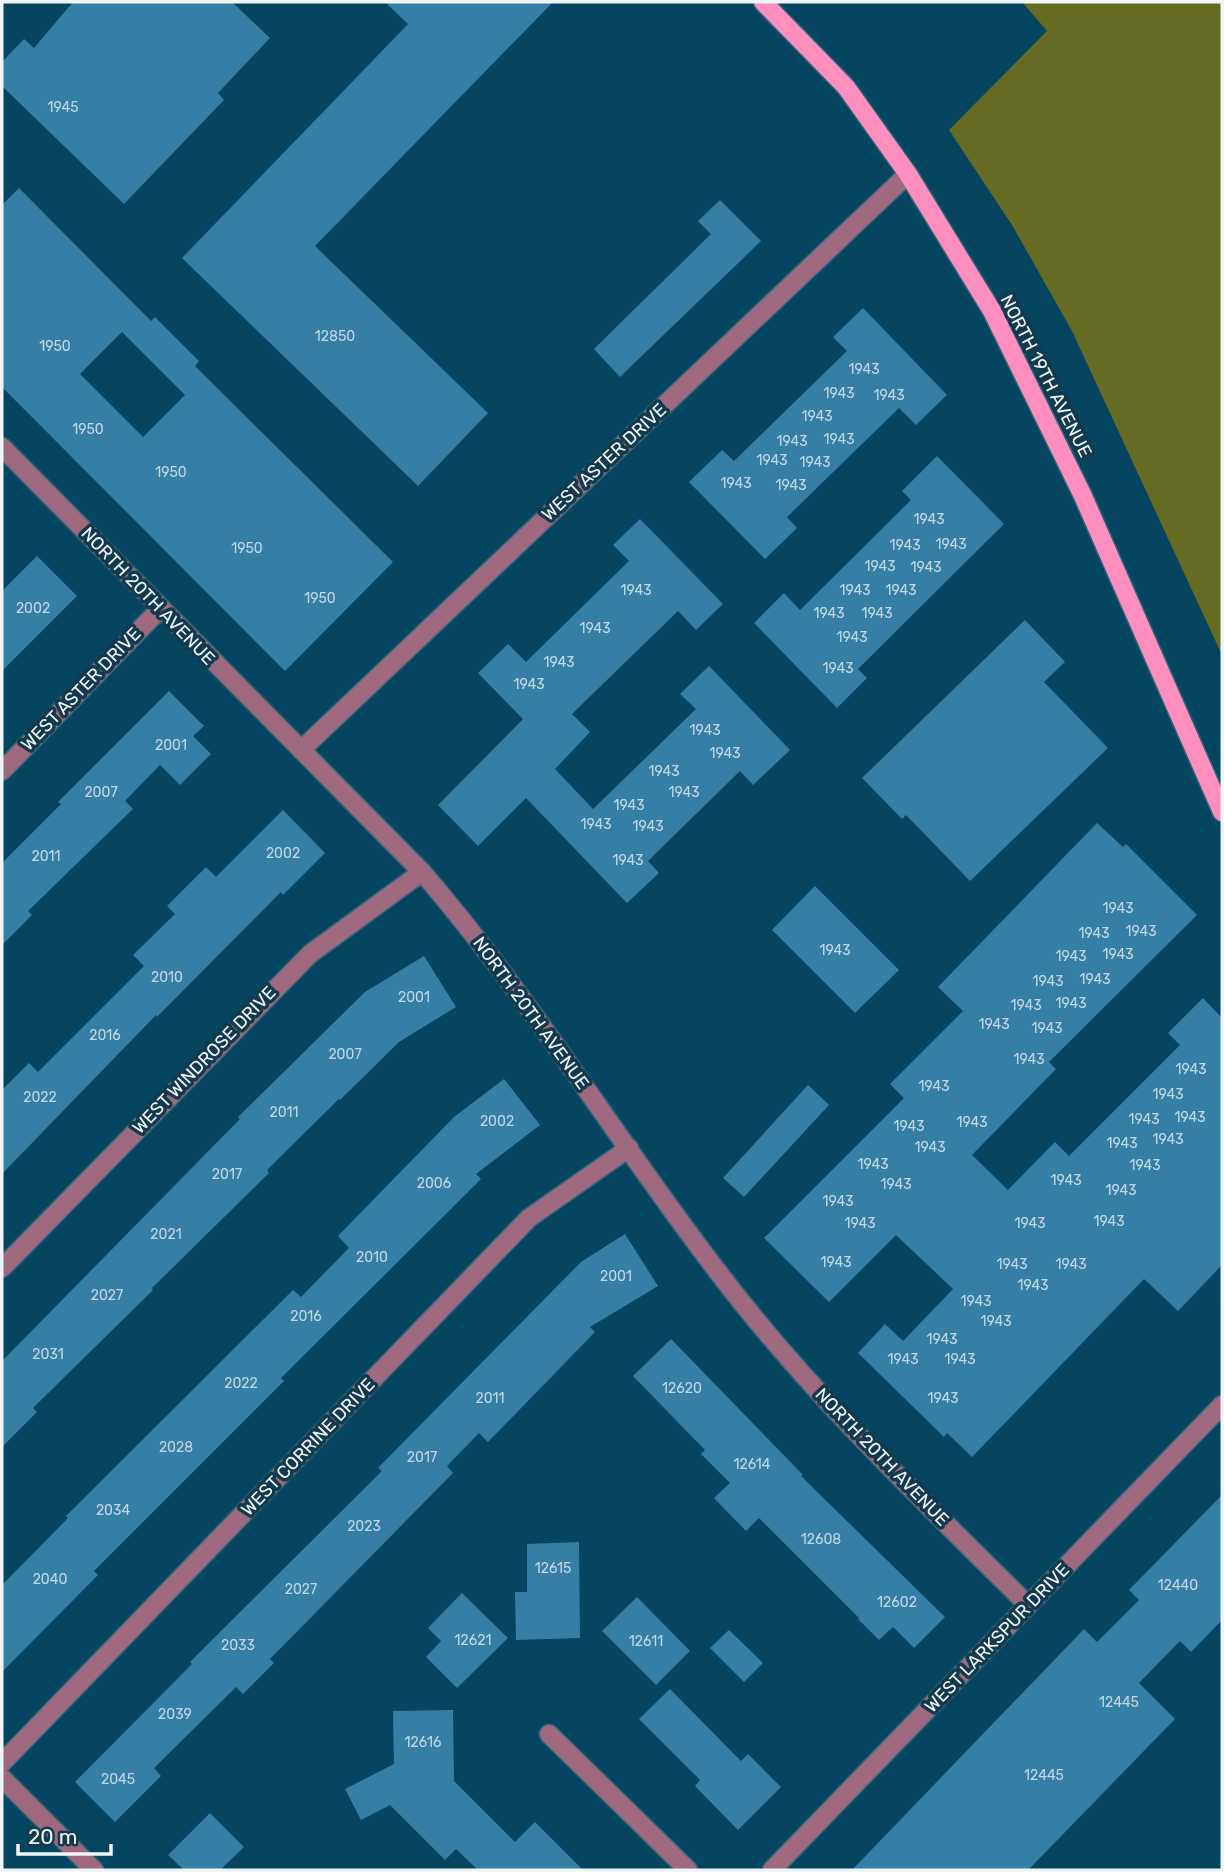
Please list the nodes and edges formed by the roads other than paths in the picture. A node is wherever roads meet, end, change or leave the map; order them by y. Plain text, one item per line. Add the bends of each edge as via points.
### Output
1 (763, 2) edge
2 (908, 174) junction
3 (2, 447) edge
4 (161, 608) junction
5 (301, 750) junction
6 (2, 771) edge
7 (1222, 812) edge
8 (422, 872) junction
9 (629, 1148) junction
10 (2, 1268) edge
11 (1222, 1405) edge
12 (1028, 1605) junction
13 (549, 1734) dead end
14 (2, 1763) edge
15 (2, 1778) edge
16 (94, 1870) edge
17 (688, 1870) edge
18 (772, 1870) edge

1 - 2 main road, NORTH 19TH AVENUE via 846,87
2 - 5 street, WEST ASTER DRIVE
2 - 7 main road, NORTH 19TH AVENUE via 998,323 1083,496
3 - 4 street, NORTH 20TH AVENUE
4 - 5 street, NORTH 20TH AVENUE
4 - 6 street, WEST ASTER DRIVE
5 - 8 street, NORTH 20TH AVENUE
8 - 9 street, NORTH 20TH AVENUE via 464,921
8 - 10 street, WEST WINDROSE DRIVE via 310,954
9 - 12 street, NORTH 20TH AVENUE via 718,1273 810,1383
9 - 14 street, WEST CORRINE DRIVE via 529,1218
11 - 12 street, WEST LARKSPUR DRIVE
12 - 18 street, WEST LARKSPUR DRIVE
13 - 17 street
15 - 16 street

